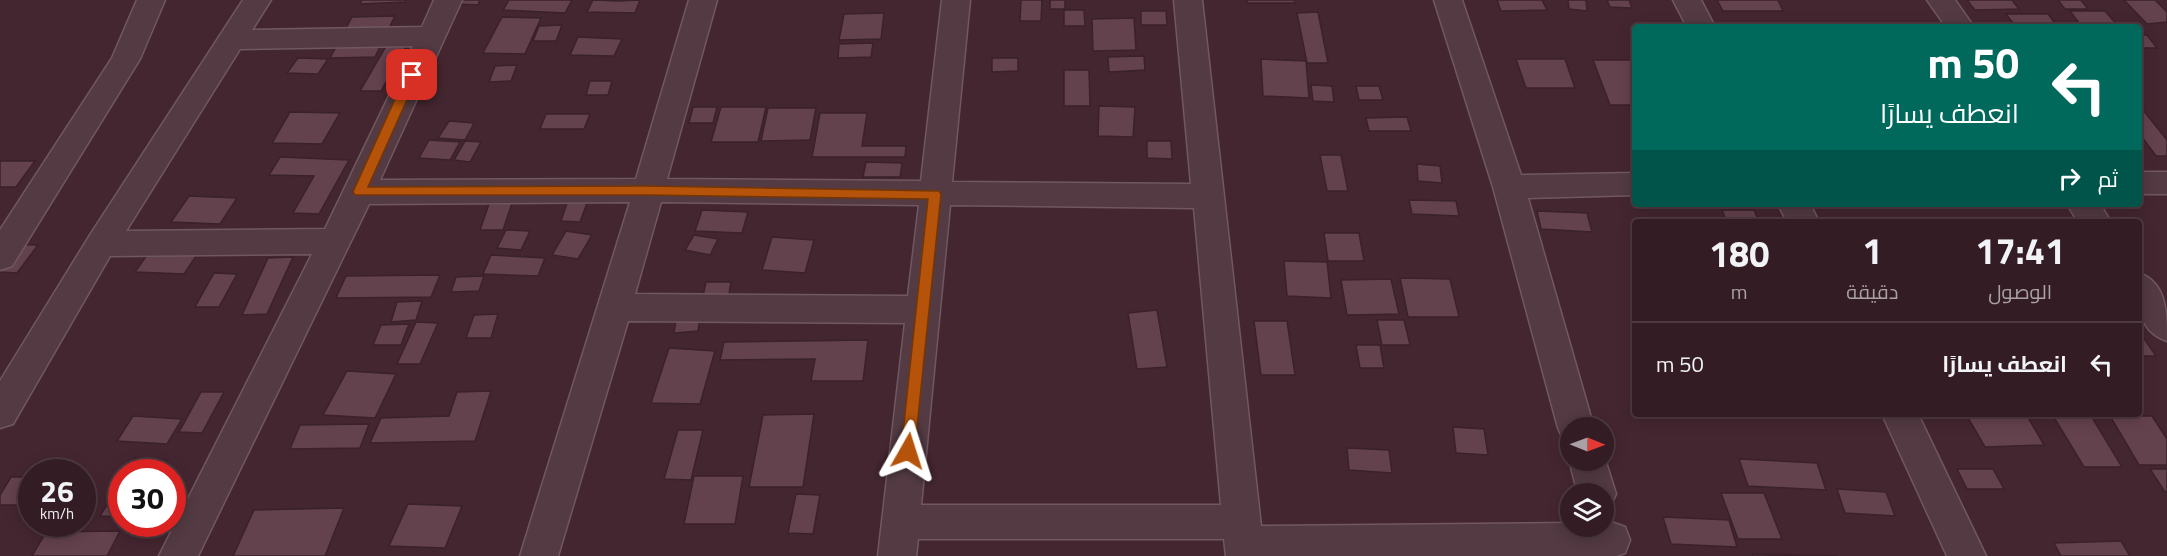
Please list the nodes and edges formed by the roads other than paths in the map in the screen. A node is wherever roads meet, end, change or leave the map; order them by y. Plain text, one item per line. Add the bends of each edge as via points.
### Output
1 (151, 0) edge
2 (257, 0) edge
3 (448, 0) edge
4 (703, 0) edge
5 (956, 0) edge
6 (1188, 0) edge
7 (1448, 0) edge
8 (1687, 0) edge
9 (1941, 0) edge
10 (1699, 24) edge
11 (1958, 24) edge
12 (430, 36) junction
13 (232, 40) junction
14 (2142, 183) edge
15 (2167, 183) edge
16 (1632, 184) edge
17 (1509, 186) junction
18 (647, 190) junction
19 (359, 192) junction
20 (935, 194) junction
21 (1207, 196) junction
22 (335, 240) junction
23 (101, 244) junction
24 (0, 257) edge
25 (2142, 290) edge
26 (615, 307) junction
27 (923, 310) junction
28 (2167, 327) edge
29 (0, 413) edge
30 (1573, 417) edge
31 (1901, 417) edge
32 (1610, 537) edge
33 (899, 539) edge
34 (1244, 541) edge
35 (178, 556) edge
36 (539, 556) edge
37 (1967, 556) edge

1 - 24 street via 126,59
2 - 13 street
3 - 12 street
4 - 18 street
5 - 20 street
6 - 21 street
7 - 17 street
8 - 10 street
9 - 11 street
12 - 13 street
12 - 19 street
13 - 23 street
14 - 15 street
16 - 17 street
17 - 30 street
18 - 19 street
18 - 20 street
18 - 26 street
19 - 22 street
20 - 21 street
20 - 27 street
21 - 34 street
22 - 23 street
22 - 35 street
23 - 29 street
25 - 28 street
26 - 27 street
26 - 36 street
27 - 33 street
31 - 37 street
32 - 34 street
33 - 34 street

